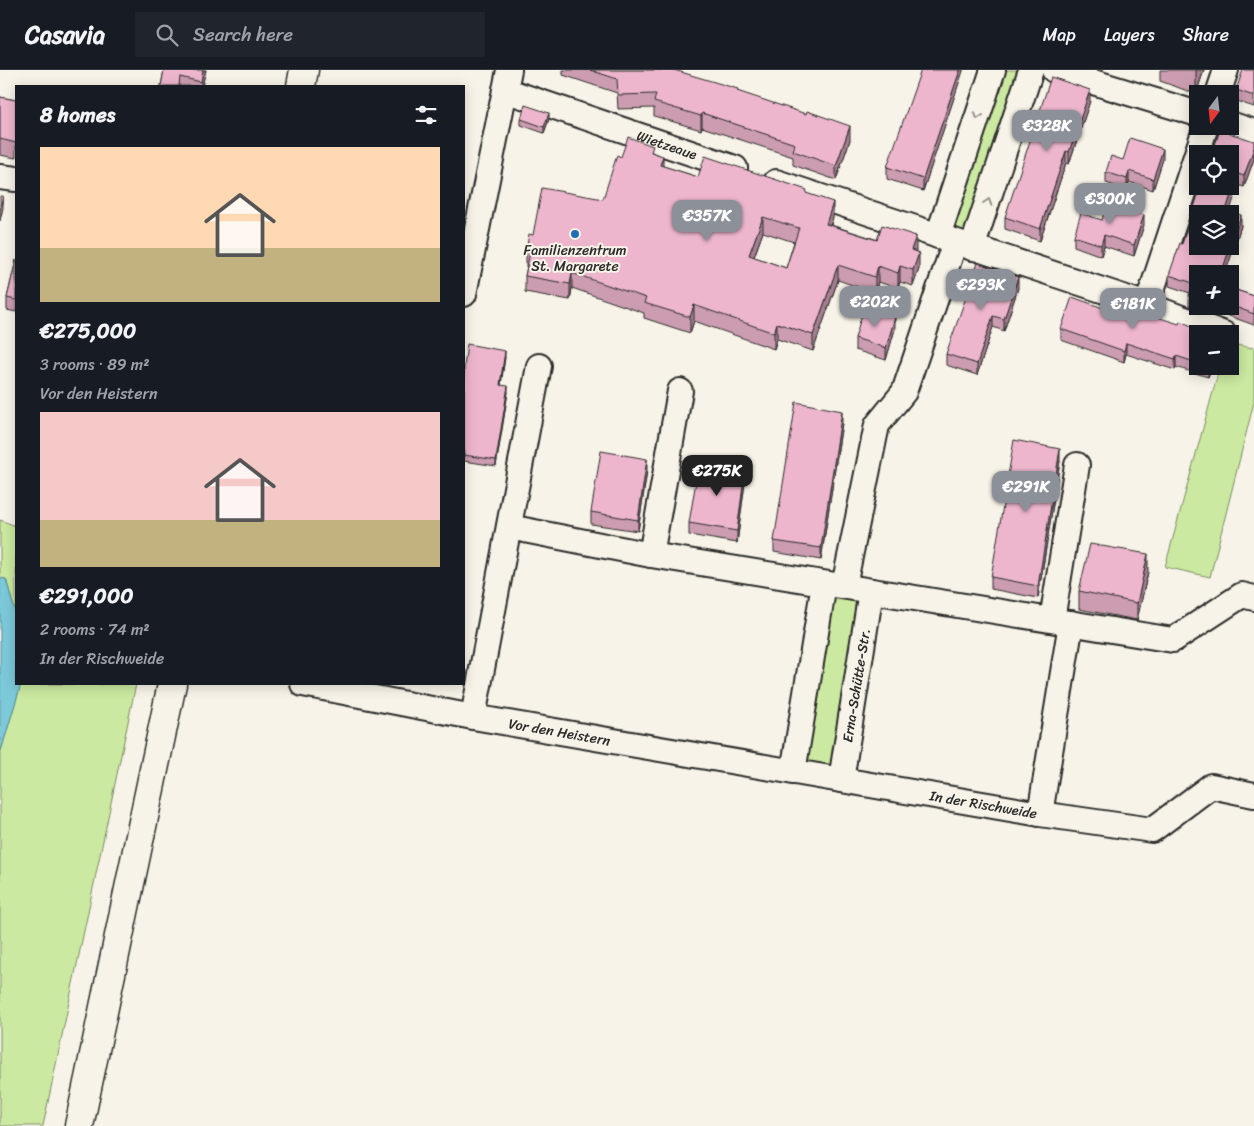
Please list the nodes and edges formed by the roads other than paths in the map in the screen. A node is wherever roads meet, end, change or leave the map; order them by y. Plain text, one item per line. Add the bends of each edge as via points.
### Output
1 (304, 70) edge
2 (993, 70) edge
3 (1031, 70) edge
4 (1054, 70) edge
5 (1226, 70) edge
6 (507, 80) edge
7 (301, 85) edge
8 (1221, 85) edge
9 (1189, 111) edge
10 (1239, 127) edge
11 (1254, 132) edge
12 (1203, 135) edge
13 (0, 177) edge
14 (15, 179) edge
15 (955, 242) junction
16 (465, 289) edge
17 (1147, 305) junction
18 (1200, 325) edge
19 (539, 366) dead end
20 (680, 391) dead end
21 (1078, 464) dead end
22 (509, 527) junction
23 (652, 555) junction
24 (834, 585) junction
25 (871, 591) junction
26 (1254, 598) edge
27 (1062, 622) junction
28 (172, 685) edge
29 (308, 685) edge
30 (473, 717) junction
31 (793, 772) junction
32 (817, 776) joint
33 (840, 780) junction
34 (1254, 795) edge
35 (1040, 814) junction
36 (79, 1126) edge

1 - 7 main road
2 -> 15 street
15 -> 3 street
4 - 9 street
5 - 8 street
6 - 15 street, Wietzeaue via 756,175
6 - 16 street, Wietzeaue
10 - 11 street
12 - 17 street
13 - 14 street
15 - 17 street, Wietzeaue
15 - 24 street via 904,392 877,425
17 - 18 street, Wietzeaue
19 - 22 street
20 - 23 street
21 - 27 street
22 - 23 street
22 - 30 street
23 - 24 street
24 - 25 street
24 - 31 street
25 - 27 street
25 - 33 street, Erna-Schütte-Str.
26 - 27 street via 1242,595 1173,640
27 - 35 street
28 - 36 main road
29 - 30 street, Vor den Heistern
30 - 31 street, Vor den Heistern
31 - 32 street, Vor den Heistern
32 - 33 street, In der Rischweide
33 - 35 street, In der Rischweide
34 - 35 street, In der Rischweide via 1211,786 1152,830

